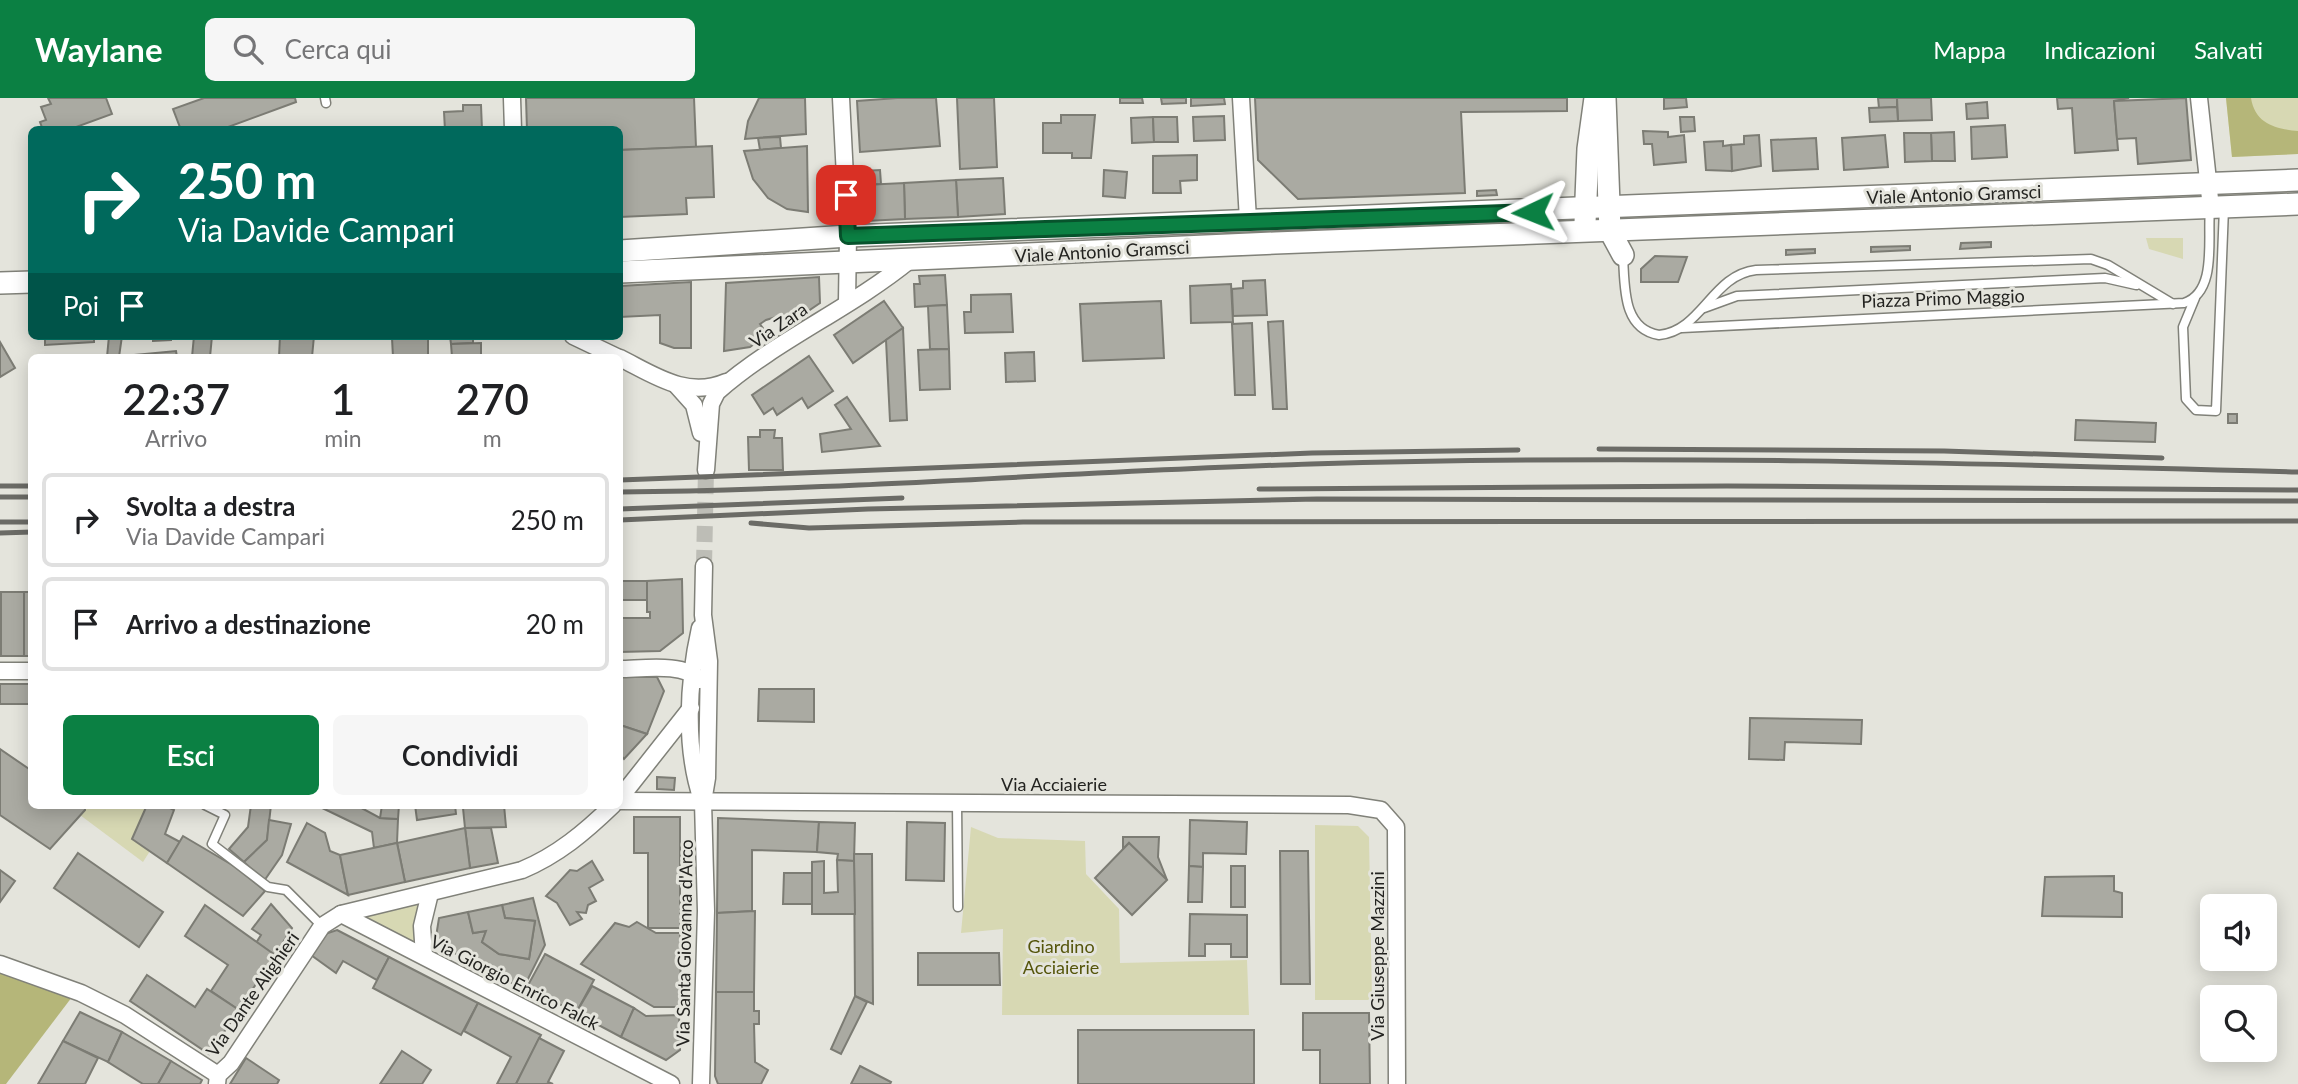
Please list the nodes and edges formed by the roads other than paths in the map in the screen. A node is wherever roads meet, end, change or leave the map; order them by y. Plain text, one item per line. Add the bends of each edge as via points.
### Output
1 (513, 98) edge
2 (841, 98) edge
3 (1241, 98) edge
4 (1595, 98) edge
5 (1605, 98) edge
6 (2199, 98) edge
7 (513, 126) edge
8 (2298, 180) edge
9 (2208, 183) junction
10 (2298, 204) edge
11 (2217, 208) junction
12 (1609, 209) junction
13 (1585, 210) junction
14 (1248, 220) junction
15 (1642, 230) junction
16 (1610, 231) junction
17 (1585, 232) junction
18 (848, 236) junction
19 (623, 251) edge
20 (1623, 255) junction
21 (910, 260) junction
22 (849, 262) junction
23 (623, 272) edge
24 (28, 282) edge
25 (0, 283) edge
26 (2142, 287) junction
27 (2197, 295) junction
28 (847, 302) junction
29 (2173, 304) junction
30 (1698, 311) junction
31 (1679, 328) junction
32 (581, 340) edge
33 (610, 354) edge
34 (623, 360) edge
35 (731, 380) junction
36 (677, 386) junction
37 (706, 449) junction
38 (706, 470) tunnel mouth
39 (704, 566) tunnel mouth
40 (703, 615) junction
41 (623, 669) edge
42 (0, 671) edge
43 (28, 671) edge
44 (692, 673) junction
45 (691, 708) junction
46 (709, 731) junction
47 (623, 796) edge
48 (623, 800) edge
49 (703, 802) junction
50 (957, 803) junction
51 (213, 809) edge
52 (609, 809) edge
53 (1396, 827) joint
54 (430, 893) junction
55 (958, 907) dead end
56 (341, 914) junction
57 (322, 926) junction
58 (424, 956) junction
59 (0, 964) edge
60 (217, 1079) edge
61 (671, 1084) edge
62 (701, 1084) edge
63 (1397, 1084) edge

1 - 7 street
2 - 18 street
3 - 14 street
4 - 13 main road
5 - 12 main road
6 - 9 street
8 - 9 main road, Viale Antonio Gramsci
9 - 11 street
9 - 12 main road, Viale Antonio Gramsci
10 - 11 main road, Viale Antonio Gramsci
11 - 15 main road, Viale Antonio Gramsci
11 - 27 lane via 2208,267
11 - 27 lane via 2216,411 2196,410 2186,398 2183,327
12 - 13 main road, Viale Antonio Gramsci
12 - 16 main road
13 - 14 main road, Viale Antonio Gramsci
13 - 17 main road
14 - 18 main road, Viale Antonio Gramsci
15 - 16 main road, Viale Antonio Gramsci
15 - 20 main road via 1625,238
16 - 17 main road, Viale Antonio Gramsci
16 - 20 main road
17 - 21 main road, Viale Antonio Gramsci
18 - 19 main road, Viale Antonio Gramsci
18 - 22 street
20 - 31 lane, Piazza Primo Maggio via 1626,304 1635,321 1655,334
21 - 22 main road, Viale Antonio Gramsci
21 - 28 street, Via Zara
22 - 23 main road, Viale Antonio Gramsci
22 - 28 street
24 - 25 main road
26 - 29 lane, Piazza Primo Maggio
26 - 30 lane, Piazza Primo Maggio via 2105,278 1737,296
26 - 30 lane, Piazza Primo Maggio via 2103,262 2085,259 1756,270 1729,279
27 - 29 lane
28 - 35 street, Via Zara
29 - 31 lane, Piazza Primo Maggio
30 - 31 lane, Piazza Primo Maggio
32 - 33 street
34 - 36 street
35 - 36 street via 709,389
35 - 37 street via 711,404
36 - 37 street via 695,405
37 - 38 street
39 - 40 street
40 - 44 street
40 - 46 street via 709,662
41 - 44 street
42 - 43 street
44 - 45 street
44 - 46 street via 702,685 700,719
45 - 47 street
45 - 49 street via 693,765
46 - 49 street
48 - 49 street, Via Acciaierie
49 - 50 street, Via Acciaierie
49 - 62 street, Via Santa Giovanna d'Arco via 706,911
50 - 53 street, Via Acciaierie via 1365,805 1381,810
50 - 55 lane
51 - 57 lane, Via Dante Alighieri via 225,815 212,844 268,887 286,890
52 - 54 street, Via Dante Alighieri via 544,861
53 - 63 street, Via Giuseppe Mazzini
54 - 56 street, Via Dante Alighieri
54 - 58 street via 422,926
56 - 57 street, Via Dante Alighieri
56 - 58 street, Via Giorgio Enrico Falck
57 - 60 street, Via Dante Alighieri
58 - 61 street, Via Giorgio Enrico Falck
59 - 60 street via 81,993 125,1015

